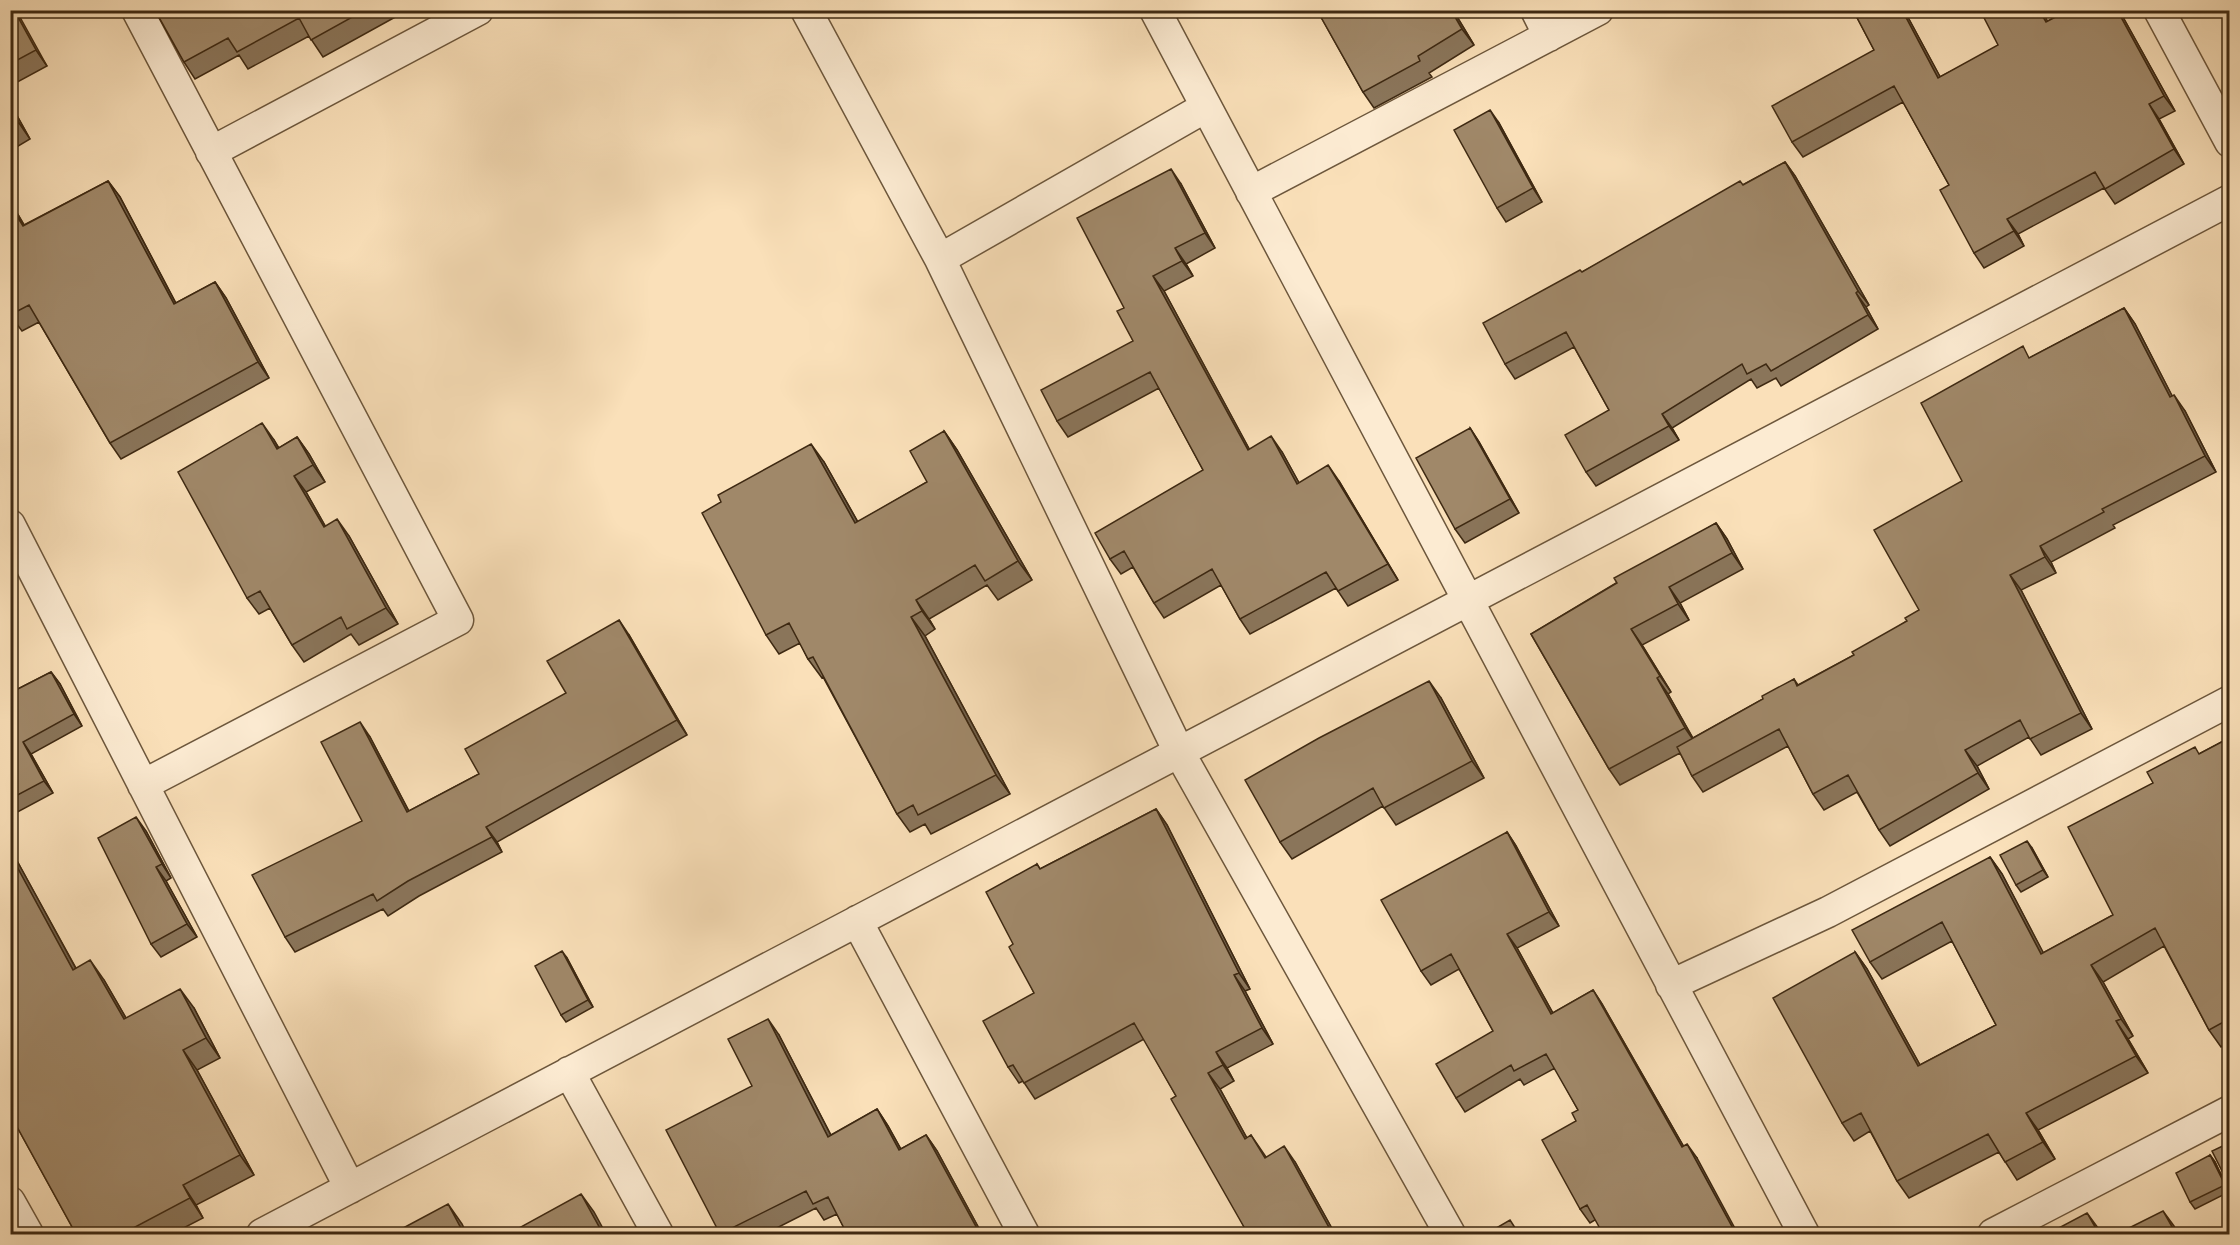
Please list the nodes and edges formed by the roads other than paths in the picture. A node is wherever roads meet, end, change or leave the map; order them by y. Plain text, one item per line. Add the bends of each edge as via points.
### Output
1 (137, 10) edge
2 (478, 10) edge
3 (806, 10) edge
4 (1155, 10) edge
5 (1598, 10) edge
6 (2158, 10) edge
7 (1542, 23) edge
8 (1206, 107) junction
9 (2229, 142) edge
10 (212, 152) junction
11 (1251, 192) junction
12 (2229, 200) edge
13 (940, 259) junction
14 (10, 525) edge
15 (1468, 600) junction
16 (2229, 701) edge
17 (1179, 752) junction
18 (143, 785) junction
19 (857, 921) junction
20 (1671, 985) junction
21 (569, 1072) junction
22 (2229, 1111) edge
23 (350, 1188) junction
24 (10, 1202) edge
25 (305, 1224) edge
26 (27, 1234) edge
27 (262, 1234) edge
28 (658, 1234) edge
29 (1024, 1234) edge
30 (1450, 1234) edge
31 (1803, 1234) edge
32 (1993, 1234) edge

1 - 10 street
2 - 10 street
3 - 13 street
4 - 8 street
5 - 7 street
6 - 9 street
7 - 11 street
8 - 11 street
8 - 13 street
10 - 18 street via 458,620
11 - 15 street
12 - 15 street
13 - 17 street
14 - 18 street
15 - 17 street
15 - 20 street
16 - 20 street via 1828,912
17 - 19 street
17 - 30 street
18 - 23 street
19 - 21 street
19 - 29 street
20 - 31 street
21 - 23 street
21 - 28 street
22 - 32 street
23 - 25 street
24 - 26 street
25 - 27 street

